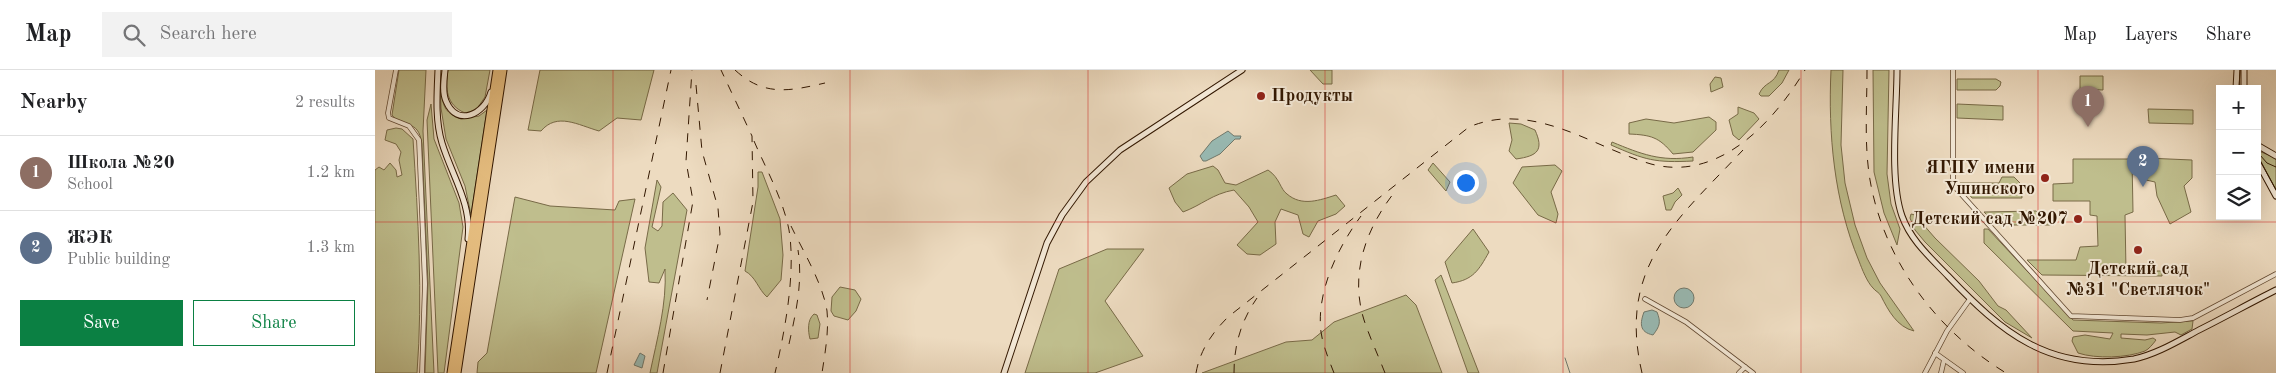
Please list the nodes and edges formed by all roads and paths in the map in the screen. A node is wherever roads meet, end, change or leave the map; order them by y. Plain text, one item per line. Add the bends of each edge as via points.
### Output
1 (396, 70) edge
2 (438, 70) edge
3 (445, 70) edge
4 (496, 70) edge
5 (503, 70) edge
6 (1242, 70) edge
7 (1897, 70) edge
8 (1953, 70) edge
9 (2237, 70) edge
10 (2244, 70) edge
11 (2236, 85) edge
12 (2244, 85) edge
13 (2261, 147) edge
14 (2276, 156) edge
15 (2261, 168) edge
16 (2276, 196) edge
17 (2276, 274) edge
18 (2276, 290) edge
19 (1645, 299) dead end
20 (1971, 299) junction
21 (1935, 353) junction
22 (1944, 360) junction
23 (1745, 366) junction
24 (453, 372) edge
25 (422, 373) edge
26 (1004, 373) edge
27 (1739, 373) edge
28 (1753, 373) edge
29 (1925, 373) edge
30 (1941, 373) edge
31 (1963, 373) edge

1 - 25 street via 389,118 409,126 419,140 425,284
2 - 24 street via 437,110 441,137 464,199 469,236 455,326
3 - 4 street via 446,102 455,112 468,116 485,106
4 - 24 highway
5 - 24 highway
6 - 26 street via 1120,150 1087,182 1062,215 1047,243
7 - 20 street via 1896,178 1902,216 1911,236
8 - 17 street via 1953,185 2071,316 2193,318
9 - 11 street
10 - 12 street
13 - 14 street
15 - 16 street
18 - 20 street via 2161,349 2111,362 2066,359 2039,350 2001,328
19 - 23 street via 1686,322
20 - 21 street
21 - 22 street
21 - 29 street
22 - 30 street
22 - 31 street
23 - 27 street
23 - 28 street

